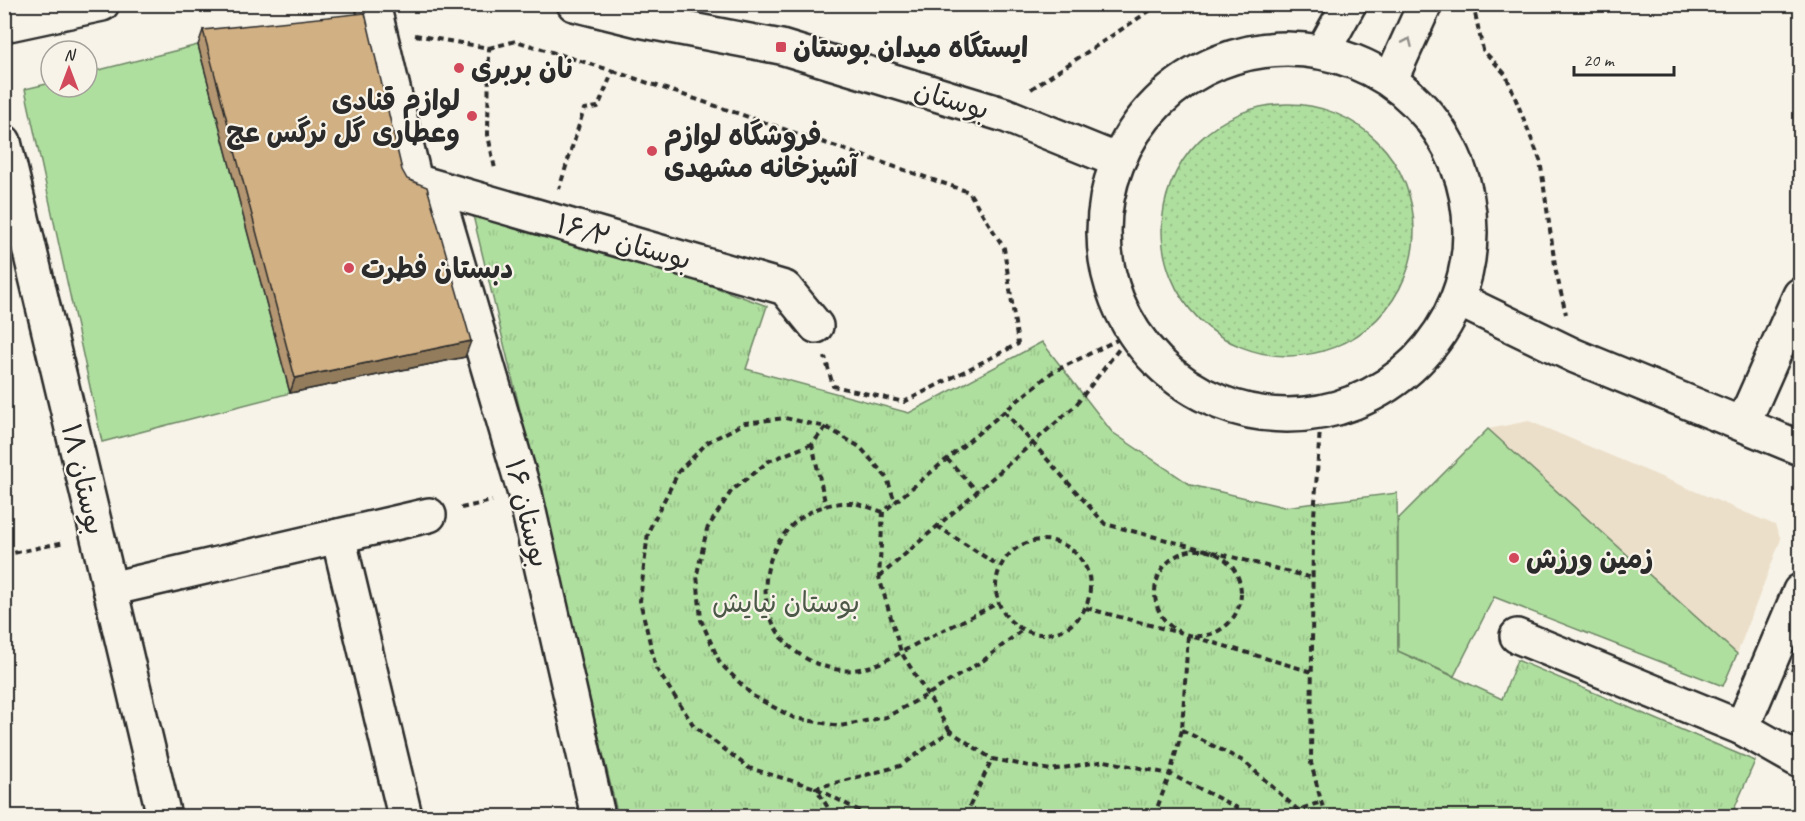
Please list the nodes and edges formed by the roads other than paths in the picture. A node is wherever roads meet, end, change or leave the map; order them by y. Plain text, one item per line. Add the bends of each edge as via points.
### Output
1 (102, 4) edge
2 (574, 4) edge
3 (1349, 4) edge
4 (1425, 4) edge
5 (376, 17) edge
6 (4, 26) edge
7 (1323, 51) junction
8 (1391, 79) junction
9 (4, 142) edge
10 (1116, 160) junction
11 (443, 213) dead end
12 (1800, 295) edge
13 (1459, 300) junction
14 (816, 326) road end
15 (1743, 424) junction
16 (1800, 448) edge
17 (429, 515) road end
18 (338, 536) junction
19 (110, 589) junction
20 (1800, 591) edge
21 (1517, 636) dead end
22 (1742, 728) junction
23 (1800, 761) edge
24 (164, 816) edge
25 (405, 816) edge
26 (598, 816) edge

1 - 6 street
2 - 10 street, بوستان via 781,47 1005,115
3 - 7 street
8 -> 4 street
5 - 14 street, بوستان ۱۶/۲ via 415,181 785,288
7 - 8 street
7 - 10 street via 1252,51 1186,77 1133,129
8 - 13 street via 1443,132 1469,199 1469,269
9 - 19 street, بوستان ۱۸
10 - 13 street via 1105,195 1104,266 1131,333 1182,384 1249,413 1321,414 1390,386 1441,335
11 - 26 street, بوستان ۱۶ via 525,494
12 - 15 street
13 - 15 street via 1575,356
15 - 16 street
17 - 18 street
18 - 19 street
18 - 25 street
19 - 24 street, بوستان ۱۸
20 - 22 street
21 - 22 street
22 - 23 street

